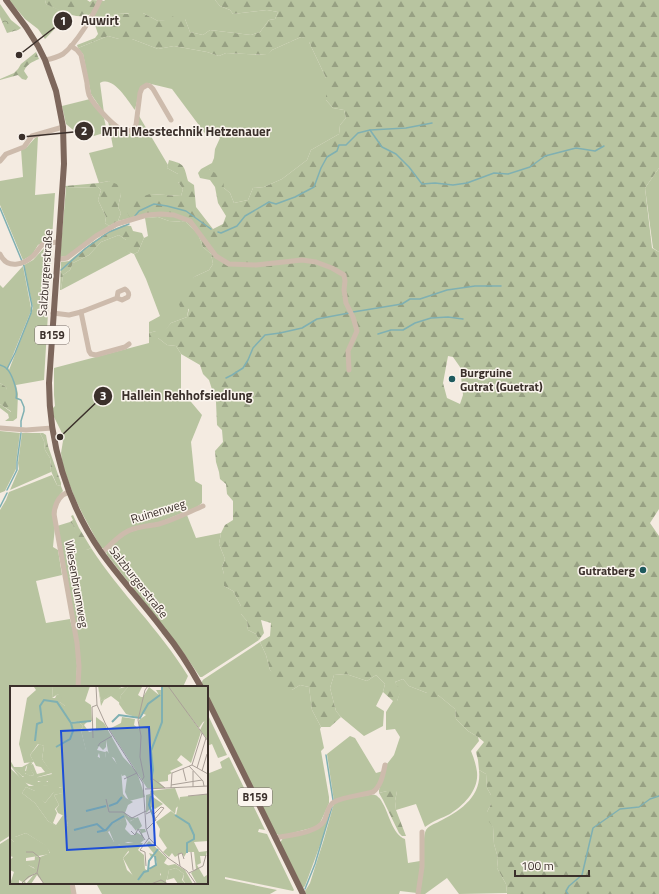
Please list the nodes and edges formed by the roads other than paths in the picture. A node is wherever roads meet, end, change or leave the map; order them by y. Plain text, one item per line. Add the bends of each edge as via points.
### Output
1 (6, 0) edge
2 (100, 0) edge
3 (71, 46) junction
4 (45, 60) junction
5 (171, 120) dead end
6 (63, 127) junction
7 (0, 161) edge
8 (58, 242) junction
9 (0, 254) edge
10 (59, 259) junction
11 (117, 298) dead end
12 (81, 312) junction
13 (56, 314) junction
14 (129, 344) dead end
15 (349, 370) dead end
16 (0, 428) edge
17 (52, 428) junction
18 (69, 492) junction
19 (203, 506) dead end
20 (102, 553) junction
21 (78, 686) edge
22 (199, 686) edge
23 (208, 701) edge
24 (385, 765) dead end
25 (422, 832) dead end
26 (275, 838) junction
27 (72, 884) edge
28 (74, 894) edge
29 (303, 894) edge
30 (418, 894) edge

1 - 4 main road, Salzburgerstraße / B159 via 36,42
2 - 3 street
3 - 4 street via 55,58
3 - 5 street via 81,55 89,94 96,106 119,128 130,131 136,125 140,93 147,85 153,89
4 - 6 main road, Salzburgerstraße / B159 via 56,91
6 - 7 street via 32,136 24,147 6,154
6 - 8 main road, Salzburgerstraße / B159 via 64,164
8 - 9 street via 43,245 34,255 14,265 5,262
8 - 10 main road, Salzburgerstraße / B159
10 - 13 main road, Salzburgerstraße / B159
10 - 15 street via 73,254 117,224 147,215 161,214 190,220 216,256 230,264 256,265 302,260 332,268 344,274 346,303 358,331 348,351
11 - 12 street
12 - 13 street via 69,315
12 - 14 street via 91,354 96,355
13 - 17 main road, Salzburgerstraße / B159 via 49,383
16 - 17 street
17 - 18 main road, Salzburgerstraße / B159 via 61,470
18 - 20 main road, Salzburgerstraße / B159 via 84,524
18 - 21 street, Wiesenbrunnweg via 56,502 54,514 77,643
19 - 20 street, Ruinenweg via 159,524 129,530
20 - 22 main road, Salzburgerstraße / B159 via 177,648
23 - 26 main road, B159
24 - 26 street via 380,785 373,792 332,802 323,822 314,829
25 - 30 street via 422,867
26 - 29 main road, B159
27 - 28 street

